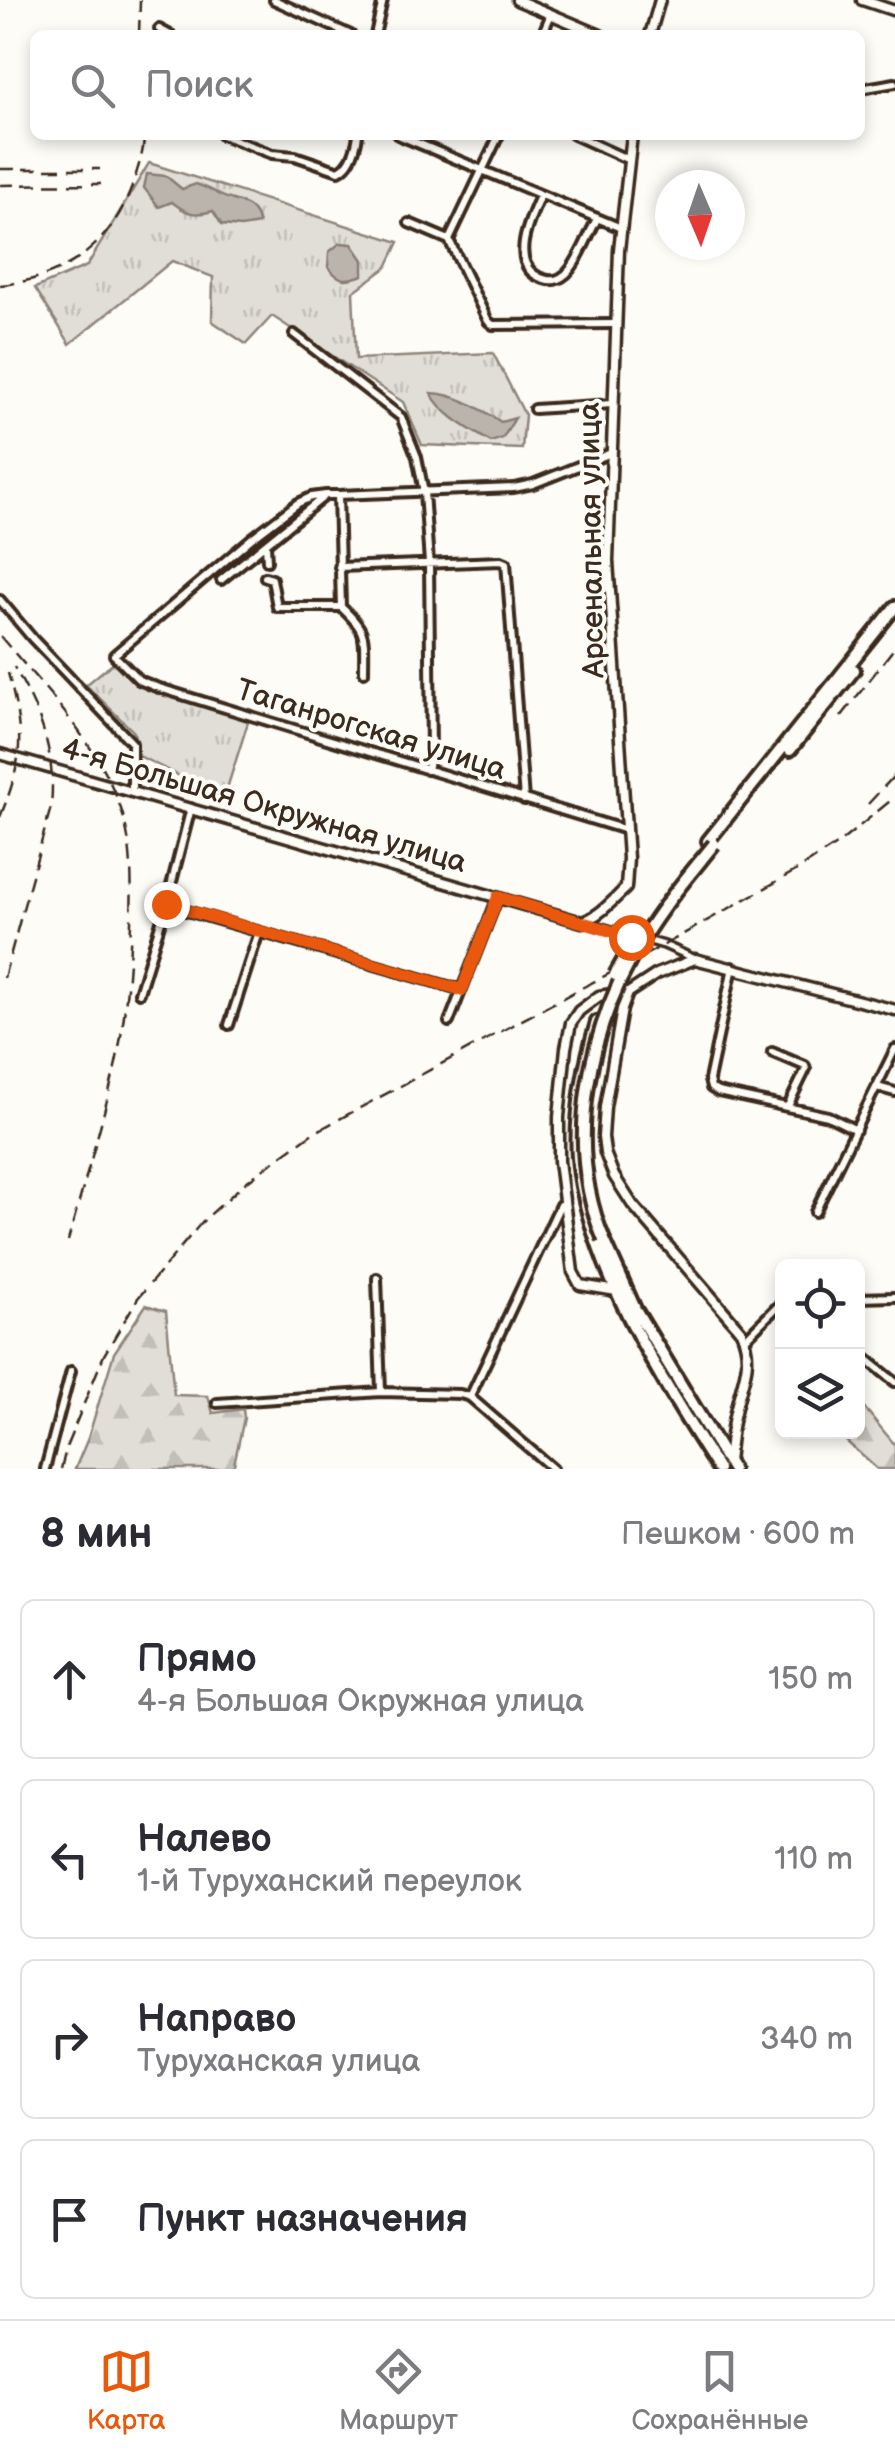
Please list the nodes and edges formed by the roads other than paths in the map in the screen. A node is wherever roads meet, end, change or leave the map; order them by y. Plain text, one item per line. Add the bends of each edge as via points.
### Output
1 (274, 0) edge
2 (383, 0) edge
3 (517, 0) edge
4 (660, 0) edge
5 (862, 0) edge
6 (895, 11) edge
7 (551, 14) junction
8 (341, 30) edge
9 (377, 30) edge
10 (544, 30) edge
11 (588, 30) edge
12 (651, 30) edge
13 (895, 82) edge
14 (865, 89) edge
15 (235, 140) edge
16 (356, 140) edge
17 (409, 140) edge
18 (497, 140) edge
19 (585, 140) edge
20 (631, 140) edge
21 (629, 160) junction
22 (481, 172) junction
23 (540, 196) junction
24 (597, 219) junction
25 (409, 223) dead end
26 (620, 228) junction
27 (449, 240) junction
28 (615, 324) junction
29 (294, 334) dead end
30 (612, 404) junction
31 (534, 409) dead end
32 (611, 453) junction
33 (424, 492) junction
34 (326, 495) junction
35 (338, 495) junction
36 (266, 544) junction
37 (267, 561) dead end
38 (429, 563) junction
39 (339, 567) junction
40 (266, 577) dead end
41 (221, 580) dead end
42 (0, 600) edge
43 (341, 607) junction
44 (895, 607) edge
45 (895, 617) edge
46 (364, 672) dead end
47 (0, 754) edge
48 (427, 770) junction
49 (132, 792) junction
50 (524, 800) junction
51 (191, 808) junction
52 (626, 830) junction
53 (711, 843) junction
54 (498, 897) junction
55 (166, 904) junction
56 (582, 922) junction
57 (259, 932) junction
58 (695, 959) junction
59 (733, 968) junction
60 (462, 990) junction
61 (139, 993) dead end
62 (626, 996) junction
63 (895, 1010) edge
64 (449, 1022) dead end
65 (229, 1025) dead end
66 (895, 1049) edge
67 (772, 1052) dead end
68 (878, 1087) junction
69 (895, 1092) edge
70 (788, 1106) junction
71 (856, 1130) junction
72 (564, 1204) junction
73 (815, 1212) dead end
74 (549, 1231) junction
75 (569, 1235) junction
76 (601, 1242) junction
77 (608, 1266) junction
78 (377, 1278) dead end
79 (594, 1288) junction
80 (617, 1291) junction
81 (895, 1297) edge
82 (865, 1298) edge
83 (775, 1309) edge
84 (745, 1339) junction
85 (865, 1358) edge
86 (71, 1371) dead end
87 (895, 1382) edge
88 (381, 1392) junction
89 (470, 1397) junction
90 (217, 1403) dead end
91 (706, 1428) junction
92 (733, 1429) junction
93 (726, 1467) edge
94 (45, 1469) edge
95 (553, 1469) edge

1 - 8 street
2 - 9 street
3 - 7 street
4 - 12 street
5 - 6 street
7 - 10 street
7 - 11 street
13 - 14 street
15 - 16 street via 339,172
17 - 22 street
18 - 22 street
19 - 21 street
20 - 21 street, Арсенальная улица
21 - 26 street, Арсенальная улица
22 - 23 street
22 - 27 street
23 - 24 street
23 - 24 street via 523,253 529,268 549,281 570,270
24 - 26 street
25 - 27 street
26 - 28 street, Арсенальная улица
27 - 28 street via 488,322
28 - 30 street, Арсенальная улица
29 - 33 street via 401,417
30 - 31 street
30 - 32 street, Арсенальная улица
32 - 33 street via 534,484
32 - 52 street, Арсенальная улица via 609,598
33 - 35 street
33 - 38 street
34 - 35 street
34 - 36 street
34 - 48 street, Таганрогская улица via 282,515 114,655 139,680
35 - 39 street
36 - 37 street
36 - 41 street
38 - 39 street
38 - 48 street
38 - 50 street via 506,563
39 - 43 street
40 - 43 street via 274,583 277,608
42 - 49 street via 132,743
43 - 46 street via 364,634
44 - 53 main road
45 - 53 main road
47 - 49 street, 4-я Большая Окружная улица
48 - 50 street, Таганрогская улица
49 - 51 street, 4-я Большая Окружная улица
50 - 52 street, Таганрогская улица
51 - 54 street, 4-я Большая Окружная улица
51 - 55 street
52 - 56 street, Арсенальная улица via 626,888
53 - 76 main road, bridge via 635,939 596,1022 578,1122 580,1176
54 - 56 street, 4-я Большая Окружная улица
54 - 60 street
55 - 57 street
55 - 61 street
56 - 58 street, 4-я Большая Окружная улица
57 - 60 street
57 - 65 street
58 - 59 street
58 - 62 street via 656,974
59 - 63 street
59 - 70 street via 711,1088
60 - 64 street
62 - 72 street via 591,1001 571,1023 562,1072
62 - 84 street via 605,1107 605,1153 632,1204
66 - 68 street
67 - 70 street via 806,1068
68 - 69 street
68 - 71 street
70 - 71 street
71 - 73 street
72 - 74 street
72 - 75 street
74 - 75 street via 563,1228
74 - 89 street
75 - 79 street via 576,1280
76 - 77 main road
76 - 91 main road
77 - 79 street
77 - 80 main road
78 - 88 street
79 - 80 street
80 - 93 main road via 644,1346
81 - 82 street
83 - 84 street
84 - 92 street via 749,1365
85 - 87 street
86 - 94 street
88 - 89 street
88 - 90 street
89 - 95 street
91 - 92 street
91 - 93 main road
92 - 93 street

